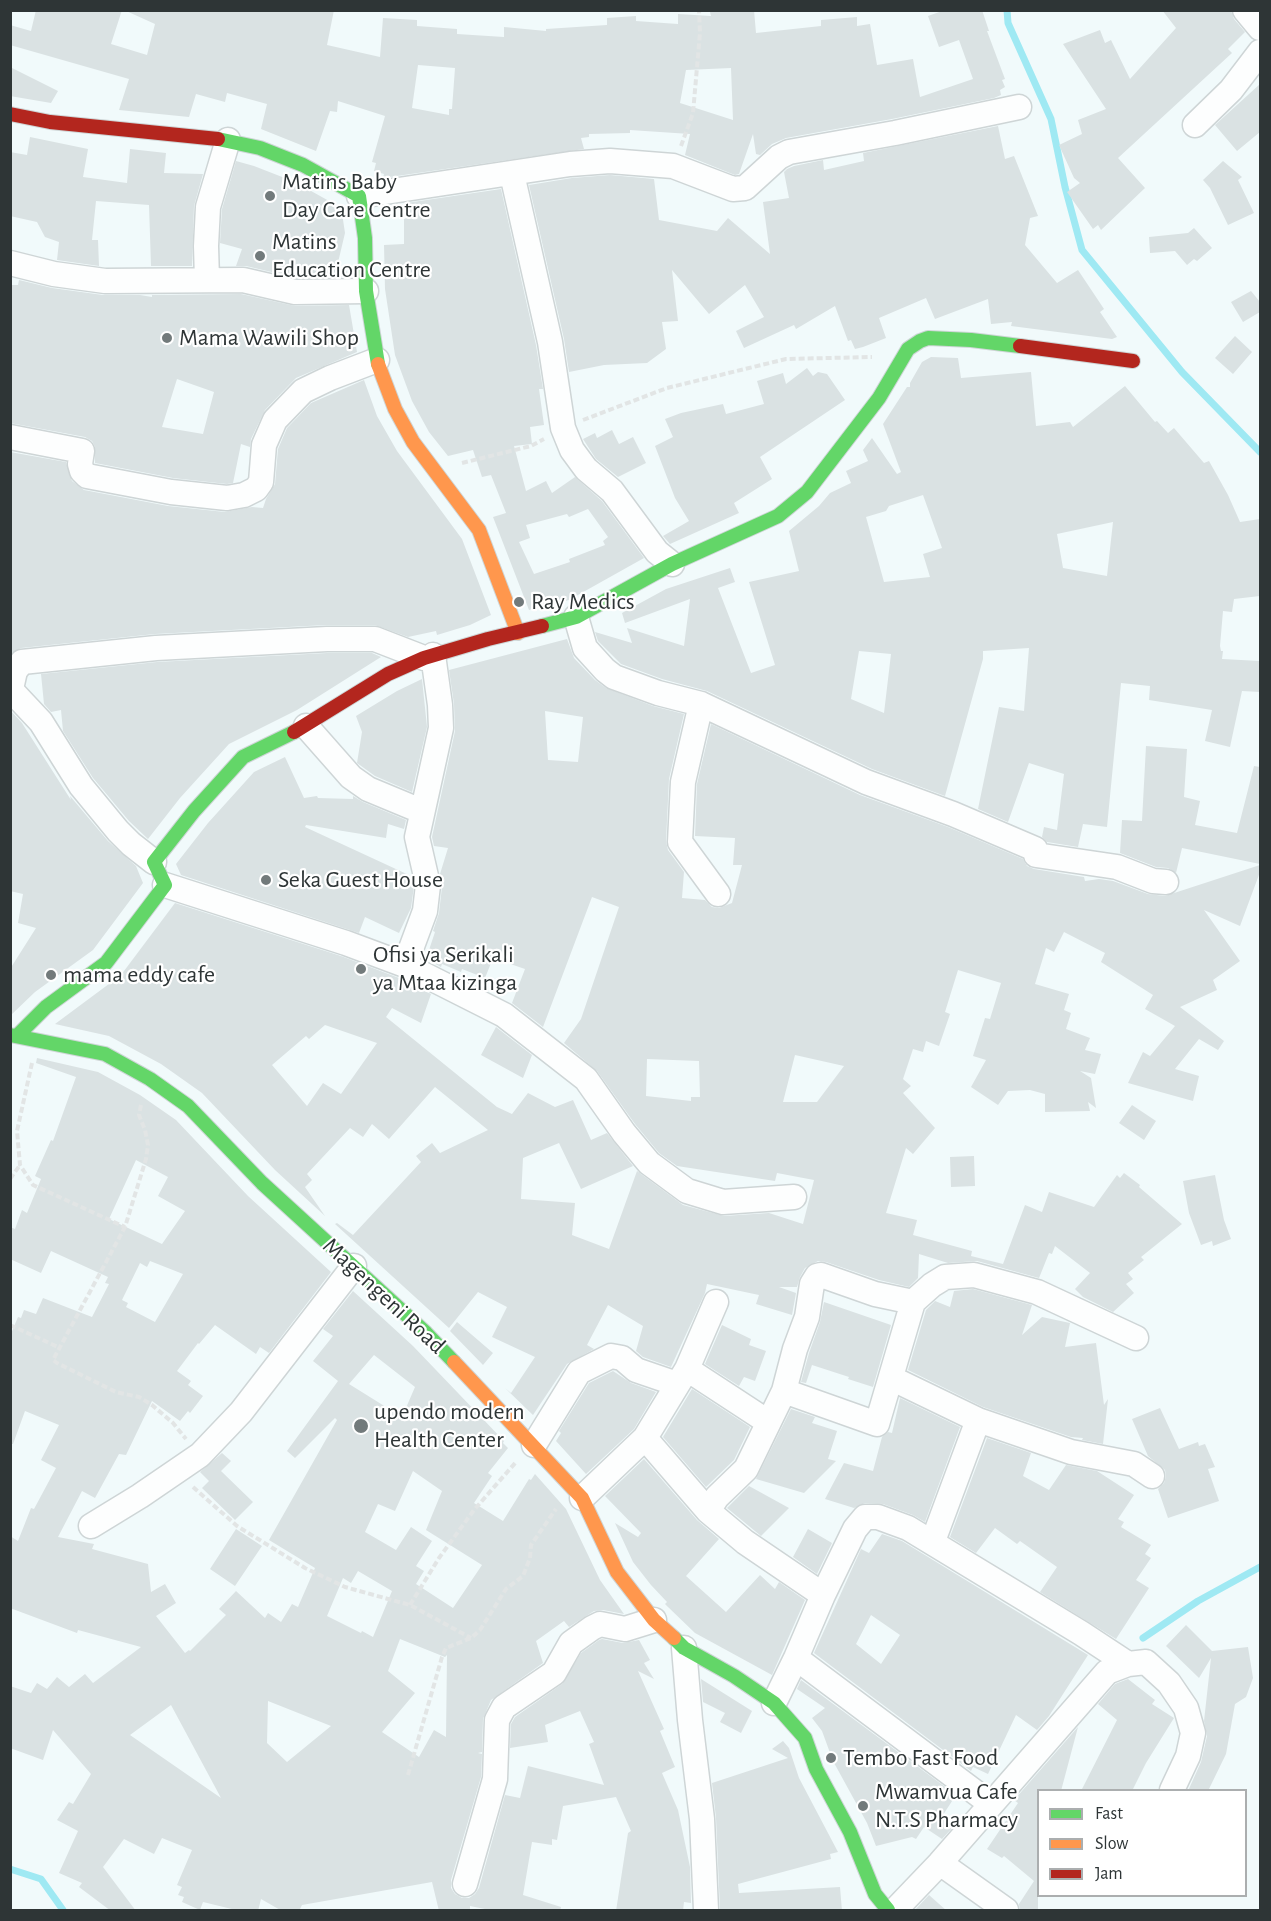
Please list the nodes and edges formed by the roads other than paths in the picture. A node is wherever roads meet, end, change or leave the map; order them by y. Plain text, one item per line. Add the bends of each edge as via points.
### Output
1 (1245, 10) edge
2 (1260, 27) edge
3 (1260, 52) edge
4 (1020, 107) dead end
5 (10, 114) edge
6 (1195, 125) dead end
7 (228, 140) junction
8 (512, 174) junction
9 (359, 196) junction
10 (10, 263) edge
11 (207, 280) junction
12 (366, 291) junction
13 (377, 360) junction
14 (1133, 361) dead end
15 (10, 437) edge
16 (672, 564) junction
17 (576, 617) junction
18 (518, 633) junction
19 (428, 657) junction
20 (11, 689) edge
21 (701, 704) junction
22 (306, 726) junction
23 (421, 811) junction
24 (154, 862) junction
25 (1166, 882) dead end
26 (165, 885) junction
27 (718, 894) dead end
28 (405, 964) junction
29 (14, 1035) edge
30 (794, 1197) dead end
31 (354, 1266) junction
32 (716, 1302) dead end
33 (914, 1302) junction
34 (1136, 1338) dead end
35 (682, 1377) junction
36 (891, 1378) junction
37 (784, 1391) junction
38 (978, 1420) junction
39 (768, 1422) junction
40 (645, 1438) junction
41 (534, 1445) junction
42 (1152, 1476) dead end
43 (577, 1492) junction
44 (708, 1511) junction
45 (91, 1526) dead end
46 (933, 1541) junction
47 (823, 1595) junction
48 (654, 1620) junction
49 (684, 1648) junction
50 (796, 1658) junction
51 (1128, 1664) junction
52 (774, 1703) junction
53 (1173, 1789) edge
54 (991, 1804) junction
55 (940, 1863) junction
56 (465, 1884) dead end
57 (877, 1905) edge
58 (706, 1911) edge
59 (895, 1911) edge
60 (1006, 1911) edge

1 - 2 street
3 - 6 street via 1231,90
4 - 8 street via 789,152 745,188 724,187 673,166 610,161
5 - 7 street via 50,122
7 - 9 street via 303,165
7 - 11 street via 208,207
8 - 9 street
8 - 16 street via 550,342 563,428 572,450 586,469 612,491 657,552
9 - 12 street
10 - 11 street via 54,274 105,280
11 - 12 street via 243,280 295,292
12 - 13 street
13 - 15 street via 303,391 275,420 264,445 261,482 244,495 227,498 171,492 87,476 80,464 82,451
13 - 18 street via 395,409 413,442 479,530
14 - 16 street via 928,338 913,345 904,356 879,398 807,492 778,516
16 - 17 street
17 - 18 street
17 - 21 street via 585,648 614,677
18 - 19 street
19 - 20 street via 375,639 156,648 22,662 15,671
19 - 22 street via 388,674
19 - 23 street via 440,705 441,728
20 - 24 street via 41,722 81,786 118,831
21 - 25 street via 866,782 1035,849 1036,855 1117,867 1154,882
21 - 27 street via 683,782 680,842
22 - 23 street via 351,777 368,789
22 - 24 street via 243,757
23 - 28 street via 417,837 428,885 425,911
24 - 26 street
26 - 28 street
26 - 29 street via 106,963
28 - 30 street via 504,1016 586,1079 649,1164 687,1191 723,1202
29 - 31 street, Magengeni Road via 105,1054 150,1079 188,1106 262,1183
31 - 41 street, Magengeni Road via 426,1333
31 - 45 street via 241,1412 200,1455
32 - 35 street
33 - 34 street via 945,1278 974,1275 1036,1292
33 - 36 street
33 - 37 street via 817,1276
35 - 39 street
35 - 40 street
35 - 41 street via 636,1370 622,1358 611,1356 579,1372
36 - 37 street via 877,1424
36 - 38 street
37 - 39 street
38 - 42 street via 1071,1452 1134,1464
38 - 46 street
39 - 44 street via 746,1469
40 - 43 street
40 - 44 street
41 - 43 street, Magengeni Road
43 - 48 street, Magengeni Road via 617,1572
44 - 47 street via 745,1542
46 - 47 street via 891,1520 865,1517 855,1529
46 - 51 street
47 - 50 street
48 - 49 street, Magengeni Road
48 - 56 street via 625,1629 600,1624 592,1628 571,1643 555,1673 504,1707 497,1720 495,1779
49 - 52 street, Magengeni Road
49 - 58 street via 702,1819
50 - 52 street
50 - 54 street
51 - 53 street via 1146,1662 1170,1683 1186,1708 1193,1733 1188,1756
51 - 54 street via 1107,1672
52 - 57 street, Magengeni Road via 806,1738 816,1769 850,1832
54 - 55 street
55 - 59 street
55 - 60 street

